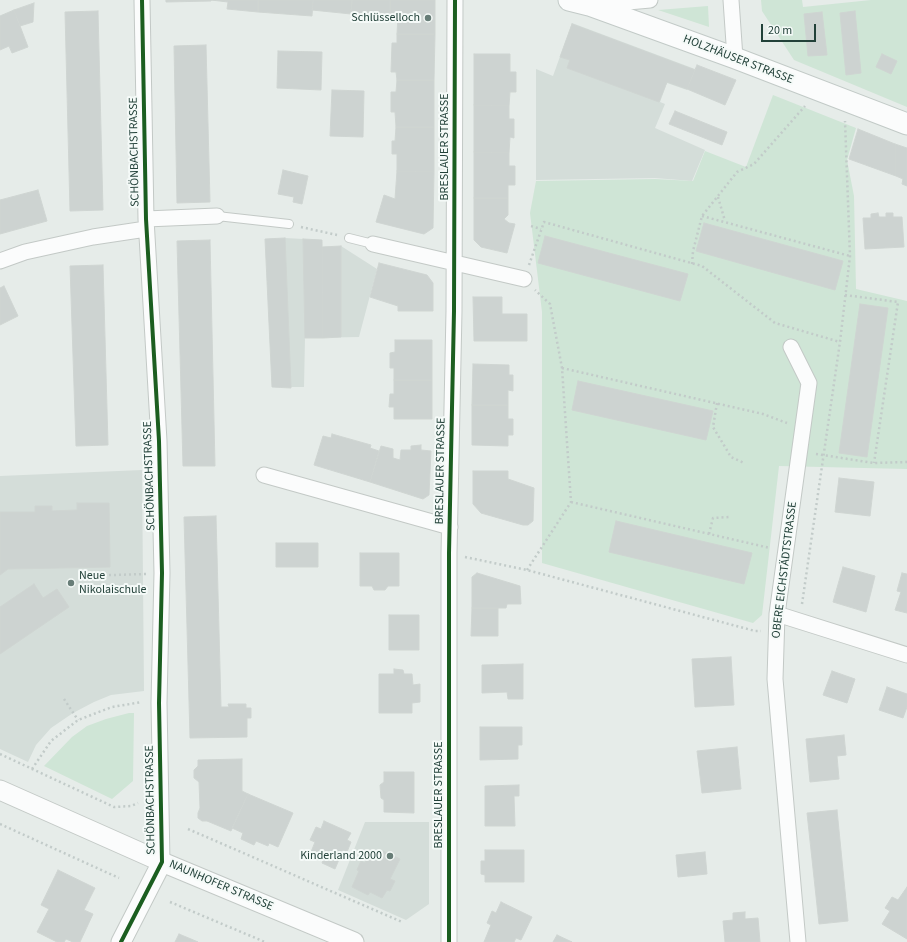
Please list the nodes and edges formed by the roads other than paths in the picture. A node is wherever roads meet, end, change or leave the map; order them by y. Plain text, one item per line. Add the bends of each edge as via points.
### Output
1 (142, 0) edge
2 (455, 0) edge
3 (568, 0) edge
4 (650, 0) edge
5 (731, 0) edge
6 (590, 5) junction
7 (735, 58) junction
8 (907, 124) edge
9 (217, 216) joint
10 (146, 224) junction
11 (289, 224) road end
12 (349, 238) road end
13 (373, 244) joint
14 (0, 261) edge
15 (454, 262) junction
16 (524, 279) road end
17 (791, 347) dead end
18 (264, 475) dead end
19 (450, 527) junction
20 (777, 614) junction
21 (907, 655) edge
22 (0, 790) edge
23 (162, 862) junction
24 (121, 942) edge
25 (354, 942) edge
26 (449, 942) edge
27 (798, 942) edge

1 - 10 street, SCHÖNBACHSTRASSE
2 - 15 street, BRESLAUER STRASSE
3 - 6 main road, HOLZHÄUSER STRASSE
4 - 6 street
5 - 7 street
6 - 7 main road, HOLZHÄUSER STRASSE
7 - 8 main road, HOLZHÄUSER STRASSE
9 - 10 street
9 - 11 lane
10 - 14 street via 25,252
10 - 23 street, SCHÖNBACHSTRASSE via 159,441 162,573 159,703
12 - 13 lane
13 - 15 street
15 - 16 street
15 - 19 street, BRESLAUER STRASSE
17 - 20 street, OBERE EICHSTÄDTSTRASSE via 809,383
18 - 19 street, BRESLAUER STRASSE
19 - 26 street, BRESLAUER STRASSE
20 - 21 street
20 - 27 street, OBERE EICHSTÄDTSTRASSE via 775,679
22 - 23 street, NAUNHOFER STRASSE
23 - 24 street, SCHÖNBACHSTRASSE
23 - 25 street, NAUNHOFER STRASSE

